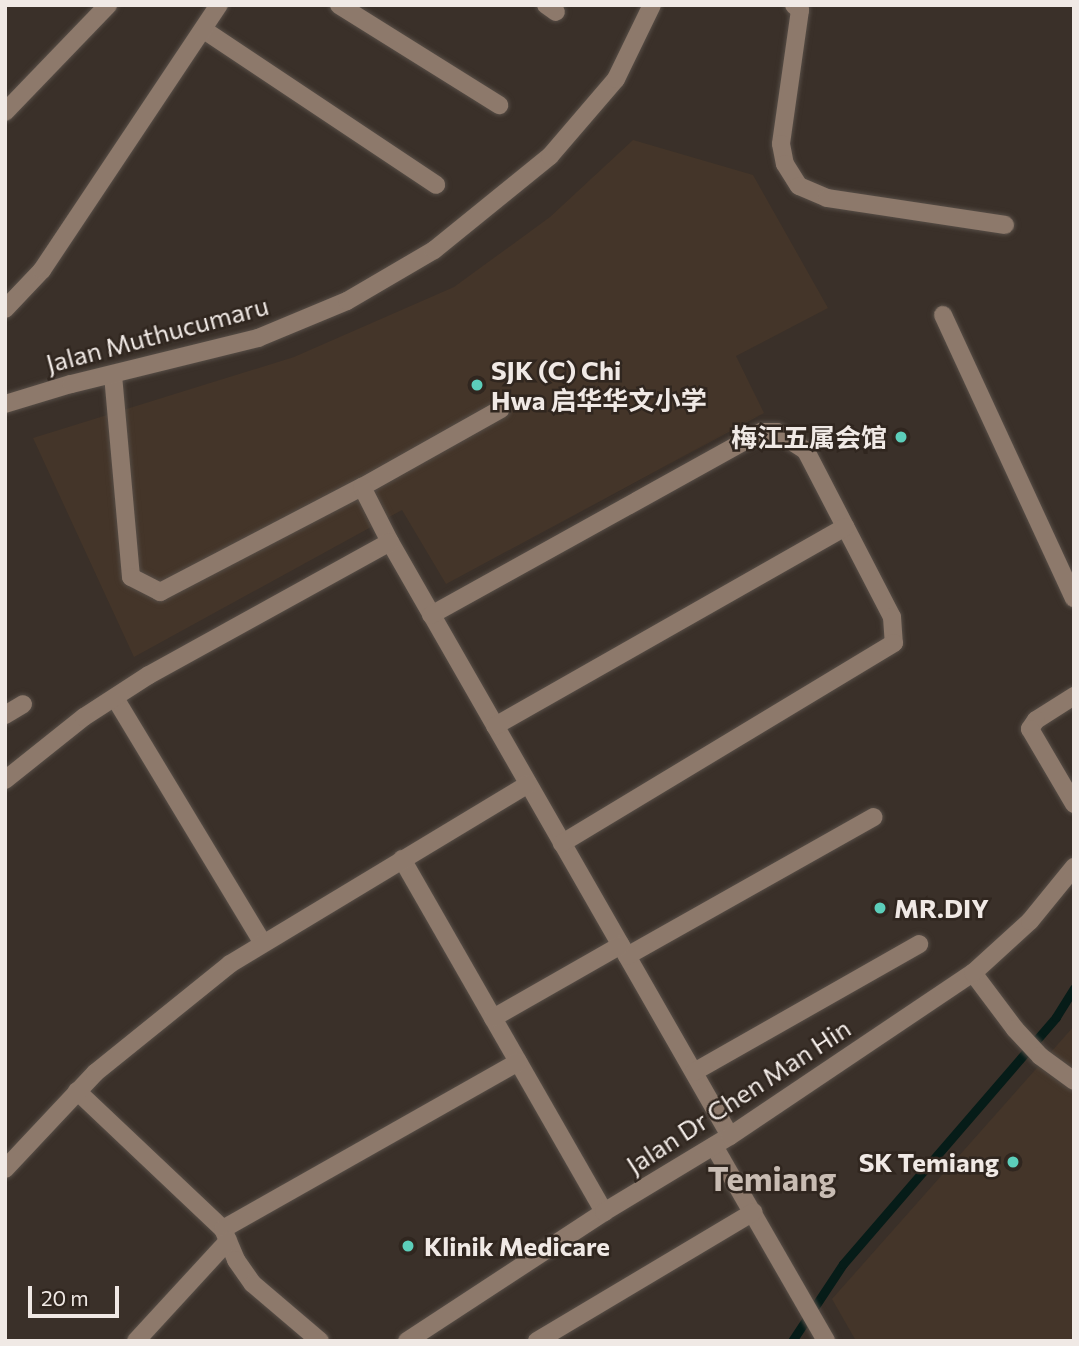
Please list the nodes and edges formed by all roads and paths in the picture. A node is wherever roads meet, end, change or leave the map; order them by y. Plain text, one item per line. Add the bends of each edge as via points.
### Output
1 (108, 5) edge
2 (219, 5) edge
3 (340, 5) edge
4 (652, 5) edge
5 (798, 7) edge
6 (204, 30) junction
7 (499, 104) dead end
8 (5, 112) edge
9 (436, 185) dead end
10 (1005, 225) dead end
11 (5, 309) edge
12 (943, 315) dead end
13 (113, 375) junction
14 (5, 404) edge
15 (501, 409) dead end
16 (362, 487) junction
17 (845, 527) junction
18 (390, 542) junction
19 (1074, 598) edge
20 (431, 615) junction
21 (1074, 696) edge
22 (115, 698) junction
23 (23, 704) dead end
24 (5, 715) edge
25 (495, 726) junction
26 (5, 780) edge
27 (528, 784) junction
28 (1074, 804) edge
29 (874, 817) dead end
30 (562, 843) junction
31 (402, 859) junction
32 (1074, 867) edge
33 (263, 943) junction
34 (919, 944) dead end
35 (624, 951) junction
36 (973, 973) junction
37 (493, 1018) junction
38 (518, 1062) junction
39 (694, 1072) junction
40 (1074, 1081) edge
41 (77, 1091) junction
42 (730, 1136) junction
43 (713, 1146) junction
44 (5, 1169) edge
45 (604, 1212) junction
46 (752, 1212) junction
47 (225, 1235) junction
48 (824, 1338) edge
49 (136, 1341) edge
50 (320, 1341) edge
51 (407, 1341) edge
52 (537, 1341) edge

1 - 8 street
2 - 6 street
3 - 7 street
4 - 13 street, Jalan Muthucumaru via 617,79 550,156 433,250 347,301 258,338
5 - 10 street via 781,144 785,164 799,186 827,198
6 - 9 street
6 - 11 street via 42,270
12 - 19 street
13 - 14 street, Jalan Muthucumaru
13 - 16 street via 131,577 160,592
15 - 16 street
16 - 18 street
17 - 20 street via 806,451 778,432 761,432
17 - 25 street
17 - 30 street via 892,617 894,643
18 - 20 street
18 - 22 street
20 - 25 street
21 - 28 street via 1036,720 1030,729
22 - 26 street
22 - 33 street
23 - 24 street
25 - 27 street
27 - 30 street
27 - 31 street
29 - 35 street
30 - 35 street
31 - 33 street
31 - 37 street
32 - 36 street, Jalan Dr Chen Man Hin via 1030,920
33 - 41 street via 230,964
34 - 39 street
35 - 37 street
35 - 39 street
36 - 40 street via 1015,1030
36 - 42 street, Jalan Dr Chen Man Hin
37 - 38 street
38 - 45 street
38 - 47 street
39 - 42 street
41 - 44 street
41 - 47 street
42 - 43 street, Jalan Dr Chen Man Hin
43 - 45 street, Jalan Dr Chen Man Hin
43 - 46 street
45 - 51 street, Jalan Dr Chen Man Hin
46 - 48 street
46 - 52 street
47 - 49 street
47 - 50 street via 253,1284

